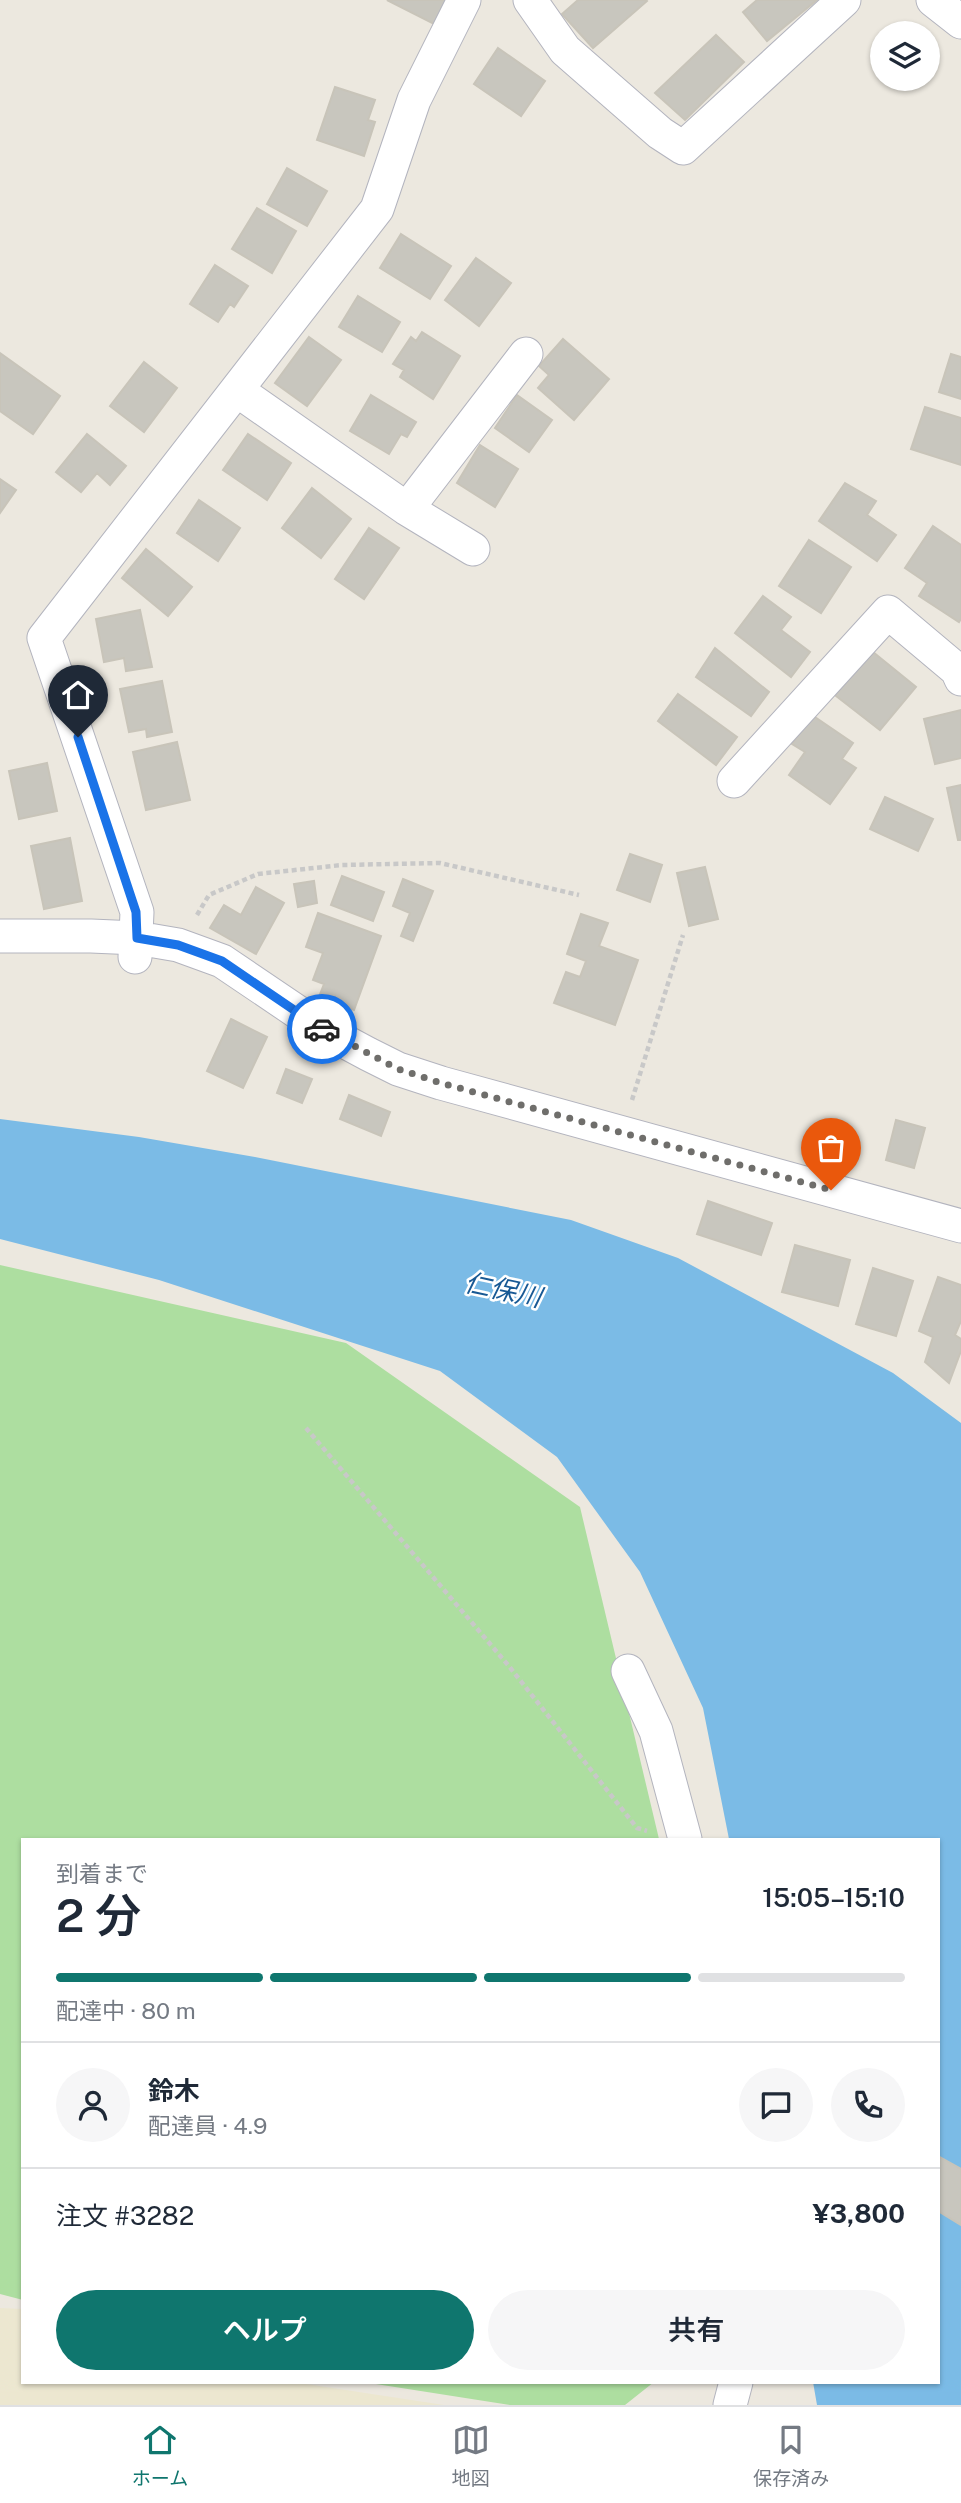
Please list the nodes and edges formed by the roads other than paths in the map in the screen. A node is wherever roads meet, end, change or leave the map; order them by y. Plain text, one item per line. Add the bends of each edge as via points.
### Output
1 (464, 0) edge
2 (530, 0) edge
3 (844, 0) edge
4 (933, 0) edge
5 (961, 22) edge
6 (526, 354) dead end
7 (238, 391) junction
8 (407, 509) junction
9 (473, 549) dead end
10 (961, 679) edge
11 (734, 781) dead end
12 (0, 936) edge
13 (136, 947) junction
14 (961, 1226) edge
15 (628, 1671) dead end
16 (685, 1838) edge
17 (735, 2384) edge
18 (730, 2405) edge

1 - 7 street via 414,100 377,208
2 - 3 street via 565,50 682,148
4 - 5 street
6 - 8 street
7 - 8 street
7 - 13 street via 44,638 136,912
8 - 9 street
10 - 11 street via 957,670 888,612
12 - 13 street via 91,936
13 - 14 street via 178,945 222,961 327,1032 398,1069
15 - 16 street via 656,1731
17 - 18 street

